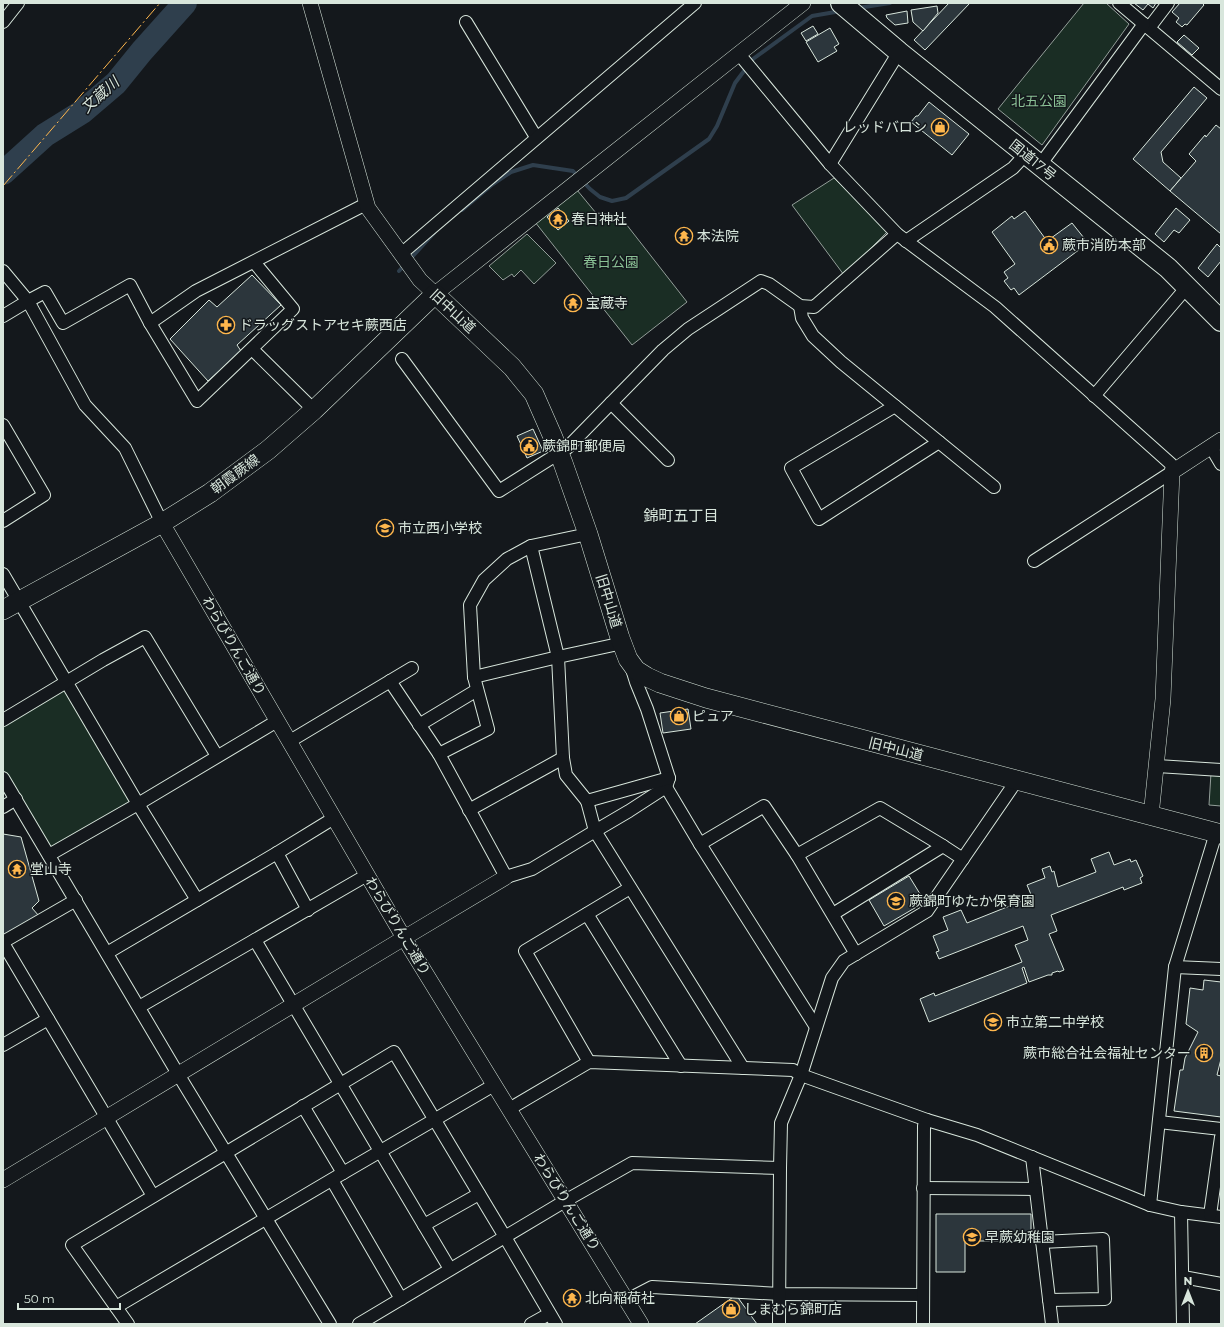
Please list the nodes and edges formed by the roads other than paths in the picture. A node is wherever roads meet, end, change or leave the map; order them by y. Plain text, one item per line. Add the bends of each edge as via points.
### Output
1 (18, 3) edge
2 (310, 3) edge
3 (695, 3) edge
4 (803, 3) edge
5 (1119, 3) edge
6 (1168, 3) edge
7 (846, 7) edge
8 (3, 22) edge
9 (466, 22) dead end
10 (1147, 26) junction
11 (899, 52) junction
12 (742, 57) junction
13 (1221, 90) edge
14 (536, 137) junction
15 (1033, 160) junction
16 (830, 164) junction
17 (366, 204) junction
18 (901, 238) junction
19 (401, 254) junction
20 (254, 262) junction
21 (3, 271) edge
22 (1187, 287) junction
23 (435, 294) junction
24 (28, 301) junction
25 (800, 306) junction
26 (3, 316) edge
27 (1221, 321) edge
28 (150, 324) junction
29 (252, 348) junction
30 (402, 359) dead end
31 (1094, 396) junction
32 (612, 403) junction
33 (895, 406) junction
34 (314, 410) junction
35 (3, 425) edge
36 (939, 442) junction
37 (1216, 444) edge
38 (559, 453) junction
39 (668, 460) dead end
40 (1221, 464) edge
41 (1172, 468) junction
42 (994, 487) dead end
43 (3, 520) edge
44 (162, 523) junction
45 (588, 534) junction
46 (531, 546) junction
47 (1034, 560) dead end
48 (3, 574) edge
49 (19, 600) junction
50 (3, 610) edge
51 (626, 651) junction
52 (558, 657) junction
53 (412, 668) dead end
54 (474, 677) junction
55 (390, 681) junction
56 (67, 682) junction
57 (477, 690) junction
58 (3, 720) edge
59 (277, 720) junction
60 (419, 725) junction
61 (290, 741) junction
62 (439, 754) junction
63 (217, 756) junction
64 (563, 758) junction
65 (1157, 766) junction
66 (1221, 770) edge
67 (3, 778) edge
68 (1017, 780) junction
69 (667, 782) junction
70 (16, 799) junction
71 (587, 801) junction
72 (138, 804) junction
73 (3, 807) edge
74 (469, 810) junction
75 (1151, 816) junction
76 (334, 818) junction
77 (594, 831) junction
78 (1219, 833) edge
79 (700, 844) junction
80 (943, 846) junction
81 (276, 853) junction
82 (797, 855) junction
83 (49, 856) junction
84 (963, 859) junction
85 (367, 875) junction
86 (506, 877) junction
87 (630, 888) junction
88 (76, 900) junction
89 (197, 900) junction
90 (308, 910) junction
91 (587, 914) junction
92 (832, 914) junction
93 (404, 938) junction
94 (255, 940) junction
95 (3, 943) edge
96 (107, 953) junction
97 (856, 954) junction
98 (1175, 967) junction
99 (1221, 969) edge
100 (293, 1004) junction
101 (139, 1007) junction
102 (48, 1019) junction
103 (816, 1026) junction
104 (3, 1045) edge
105 (589, 1062) junction
106 (681, 1066) junction
107 (743, 1068) junction
108 (178, 1074) junction
109 (801, 1075) junction
110 (340, 1084) junction
111 (494, 1085) junction
112 (303, 1106) junction
113 (509, 1109) junction
114 (106, 1118) junction
115 (435, 1120) junction
116 (927, 1120) junction
117 (1159, 1122) junction
118 (1221, 1129) edge
119 (1221, 1137) edge
120 (380, 1151) junction
121 (226, 1152) junction
122 (1032, 1157) junction
123 (780, 1168) junction
124 (343, 1173) junction
125 (3, 1180) edge
126 (332, 1180) junction
127 (923, 1188) junction
128 (1036, 1189) junction
129 (479, 1194) junction
130 (153, 1196) junction
131 (566, 1201) junction
132 (1150, 1205) junction
133 (1181, 1212) junction
134 (1216, 1216) edge
135 (266, 1218) junction
136 (424, 1225) junction
137 (505, 1237) junction
138 (1042, 1242) junction
139 (450, 1269) junction
140 (1183, 1277) junction
141 (1221, 1284) edge
142 (780, 1294) junction
143 (923, 1295) junction
144 (401, 1299) junction
145 (627, 1300) junction
146 (1049, 1300) junction
147 (116, 1308) junction
148 (552, 1319) edge
149 (128, 1324) edge
150 (330, 1324) edge
151 (359, 1324) edge
152 (531, 1324) edge
153 (641, 1324) edge
154 (779, 1324) edge
155 (923, 1324) edge
156 (1052, 1324) edge
157 (1183, 1324) edge

1 - 8 street
2 - 17 street, 旧中山道
3 - 14 street
4 - 12 street
5 - 10 street
6 - 10 street
7 - 11 highway, 国道17号
9 - 14 street
10 - 13 street
10 - 15 street
11 - 15 highway, 国道17号
11 - 16 street
12 - 16 street
12 - 23 street via 588,173
14 - 19 street
15 - 18 street via 1013,168
15 - 22 highway, 国道17号 via 1168,268
16 - 18 street
17 - 19 street, 旧中山道
17 - 20 street
18 - 25 street via 814,307
18 - 31 street via 995,306
19 - 23 street, 旧中山道 via 420,280
20 - 28 street via 196,291
20 - 29 street via 293,310
21 - 24 street
22 - 27 highway, 国道17号
22 - 31 street
23 - 34 main road, 朝霞蕨線
23 - 38 main road, 旧中山道 via 512,367 534,394
24 - 26 street
24 - 28 street via 45,292 63,323 130,285
24 - 44 street via 85,405 125,448
25 - 32 street via 761,281 688,329 663,350
25 - 33 street via 802,318 813,336
28 - 29 street via 197,400
29 - 34 street
30 - 38 street via 499,491
31 - 41 street
32 - 38 street
32 - 39 street
33 - 36 street
33 - 36 street via 791,468 819,519
34 - 44 main road, 朝霞蕨線 via 268,450 210,493
35 - 43 street via 44,495
36 - 42 street
37 - 40 street
37 - 41 street
38 - 45 main road, 旧中山道
41 - 47 street
41 - 65 street via 1163,699
44 - 49 main road, 朝霞蕨線
44 - 59 street, わらびりんご通り
45 - 46 street
45 - 51 main road, 旧中山道
46 - 52 street
46 - 54 street via 507,559 484,580 470,605
48 - 49 street
49 - 50 main road, 朝霞蕨線
49 - 56 street
51 - 52 street
51 - 68 main road, 旧中山道 via 636,670 660,684
51 - 69 street via 647,709
52 - 54 street
52 - 64 street
53 - 55 street
54 - 57 street
55 - 60 street
55 - 61 street
56 - 58 street
56 - 63 street via 145,637
56 - 72 street
57 - 60 street
57 - 62 street via 488,729
59 - 61 street, わらびりんご通り
59 - 63 street
60 - 62 street
61 - 76 street, わらびりんご通り
62 - 74 street
63 - 72 street
64 - 71 street via 566,775
64 - 74 street
65 - 66 street
65 - 75 street
67 - 70 street
68 - 75 main road, 旧中山道
68 - 84 street
69 - 71 street
69 - 77 street via 629,811
69 - 79 street
70 - 73 street
70 - 83 street
71 - 77 street
72 - 83 street
72 - 89 street
74 - 86 street
75 - 78 main road, 旧中山道
76 - 81 street
76 - 85 street, わらびりんご通り
77 - 86 street via 532,869
77 - 87 street
78 - 98 street
79 - 82 street via 764,806
79 - 103 street
80 - 82 street via 880,808
80 - 84 street
80 - 92 street
81 - 89 street
81 - 90 street
82 - 92 street
83 - 88 street
84 - 97 street via 927,911
85 - 90 street
85 - 93 street, わらびりんご通り
86 - 93 street
87 - 91 street
87 - 107 street
88 - 95 street
88 - 96 street
89 - 96 street
90 - 94 street
91 - 105 street via 525,951
91 - 106 street
92 - 97 street
93 - 100 street
93 - 111 street, わらびりんご通り
94 - 100 street
94 - 101 street
95 - 102 street
96 - 101 street
97 - 103 street via 844,961 832,978
98 - 99 street
98 - 117 street
100 - 108 street
100 - 110 street
101 - 108 street
102 - 104 street
102 - 114 street
103 - 109 street
105 - 106 street
105 - 113 street
106 - 107 street
107 - 109 street via 793,1070
108 - 114 street
108 - 121 street
109 - 116 street
109 - 123 street via 781,1124
110 - 112 street
110 - 115 street via 394,1052
110 - 120 street
111 - 113 street, わらびりんご通り
111 - 115 street
112 - 121 street
112 - 124 street
113 - 131 street, わらびりんご通り
114 - 125 street
114 - 130 street
115 - 120 street
115 - 129 street
116 - 122 street via 977,1135
116 - 127 street via 924,1126
117 - 118 street
117 - 132 street
119 - 134 street
120 - 124 street
120 - 136 street
121 - 130 street
121 - 135 street
122 - 128 street
122 - 132 street
123 - 131 street via 632,1163
123 - 142 street
124 - 126 street
126 - 135 street
126 - 144 street
127 - 128 street
127 - 143 street
128 - 138 street
129 - 136 street
129 - 137 street
130 - 147 street via 72,1245
131 - 137 street
131 - 145 street, わらびりんご通り
132 - 133 street
133 - 134 street
133 - 140 street
135 - 147 street
135 - 150 street
136 - 139 street
137 - 139 street
137 - 148 street
138 - 146 street
138 - 146 street via 1103,1239 1105,1299
139 - 144 street
140 - 141 street
140 - 157 street
142 - 143 street
142 - 145 street via 652,1287
142 - 154 street
143 - 155 street
144 - 151 street
145 - 153 street, わらびりんご通り
146 - 156 street
147 - 149 street
148 - 152 street

